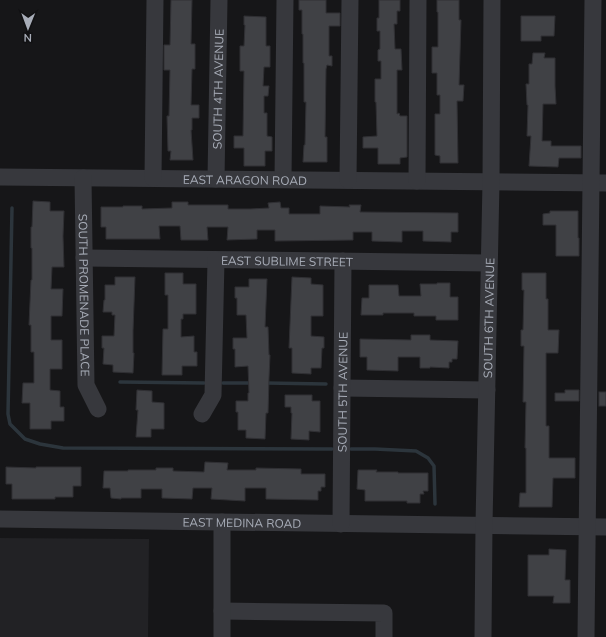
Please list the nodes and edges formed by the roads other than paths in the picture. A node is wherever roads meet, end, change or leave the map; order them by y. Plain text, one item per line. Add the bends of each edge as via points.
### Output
1 (155, 0) edge
2 (219, 0) edge
3 (285, 0) edge
4 (350, 0) edge
5 (418, 0) edge
6 (492, 0) edge
7 (592, 0) edge
8 (0, 177) edge
9 (83, 178) junction
10 (153, 178) junction
11 (216, 179) junction
12 (283, 180) junction
13 (348, 180) junction
14 (417, 181) junction
15 (491, 182) junction
16 (598, 183) edge
17 (84, 258) junction
18 (216, 260) junction
19 (342, 261) junction
20 (489, 263) junction
21 (342, 388) junction
22 (487, 390) junction
23 (98, 409) dead end
24 (202, 414) dead end
25 (0, 519) edge
26 (222, 522) junction
27 (342, 524) junction
28 (484, 526) junction
29 (587, 527) junction
30 (606, 527) edge
31 (222, 611) junction
32 (222, 637) edge
33 (384, 637) edge
34 (484, 637) edge
35 (586, 637) edge

1 - 10 street
2 - 11 street, SOUTH 4TH AVENUE
3 - 12 street
4 - 13 street
5 - 14 street
6 - 15 street, SOUTH 6TH AVENUE
7 - 16 street
8 - 9 street, EAST ARAGON ROAD
9 - 10 street, EAST ARAGON ROAD
9 - 17 street, SOUTH PROMENADE PLACE
10 - 11 street, EAST ARAGON ROAD
11 - 12 street, EAST ARAGON ROAD
12 - 13 street, EAST ARAGON ROAD
13 - 14 street, EAST ARAGON ROAD
14 - 15 street, EAST ARAGON ROAD
15 - 16 street, EAST ARAGON ROAD
15 - 20 street, SOUTH 6TH AVENUE
16 - 29 street
17 - 18 street, EAST SUBLIME STREET
17 - 23 street, SOUTH PROMENADE PLACE via 86,385
18 - 19 street, EAST SUBLIME STREET
18 - 24 street via 213,395
19 - 20 street, EAST SUBLIME STREET
19 - 21 street, SOUTH 5TH AVENUE
20 - 22 street, SOUTH 6TH AVENUE
21 - 22 street
21 - 27 street, SOUTH 5TH AVENUE
22 - 28 street, SOUTH 6TH AVENUE
25 - 26 street, EAST MEDINA ROAD
26 - 27 street, EAST MEDINA ROAD
26 - 31 street
27 - 28 street, EAST MEDINA ROAD
28 - 29 street, EAST MEDINA ROAD
28 - 34 street, SOUTH 6TH AVENUE
29 - 30 street, EAST MEDINA ROAD
29 - 35 street
31 - 32 street
31 - 33 street via 384,613

